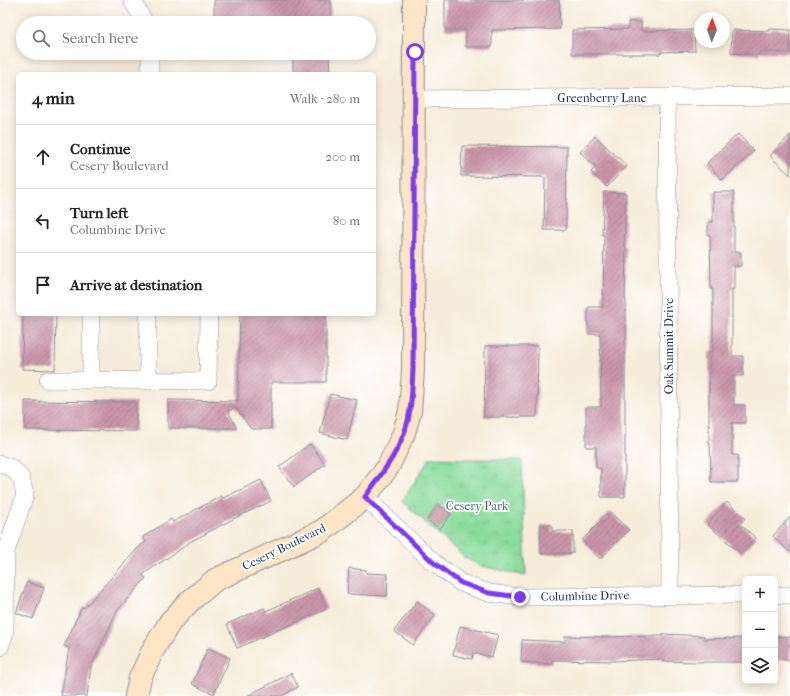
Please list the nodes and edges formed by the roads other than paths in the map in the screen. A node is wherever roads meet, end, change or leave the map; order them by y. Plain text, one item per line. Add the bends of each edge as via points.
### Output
1 (132, 0) edge
2 (414, 0) edge
3 (141, 16) edge
4 (150, 60) edge
5 (150, 72) edge
6 (790, 96) edge
7 (667, 97) junction
8 (415, 99) junction
9 (91, 316) edge
10 (148, 316) edge
11 (209, 316) edge
12 (48, 380) dead end
13 (91, 380) junction
14 (148, 381) junction
15 (0, 464) edge
16 (365, 497) junction
17 (742, 595) edge
18 (778, 595) edge
19 (790, 595) edge
20 (670, 596) junction
21 (0, 647) edge
22 (136, 696) edge

1 - 3 street
2 - 8 main road, Cesery Boulevard
4 - 5 street
6 - 7 street, Greenberry Lane
7 - 8 street, Greenberry Lane
7 - 20 street, Oak Summit Drive
8 - 16 main road, Cesery Boulevard via 413,370 410,411 404,433 388,467
9 - 13 street
10 - 14 street
11 - 14 street via 208,381
12 - 13 street
13 - 14 street
15 - 21 street via 12,468 21,478 25,495 6,551 5,633
16 - 20 street, Columbine Drive via 434,563 461,583 489,593 520,597
16 - 22 main road, Cesery Boulevard via 322,531 215,580 190,601 170,622 153,650 140,678
17 - 20 street, Columbine Drive
18 - 19 street

